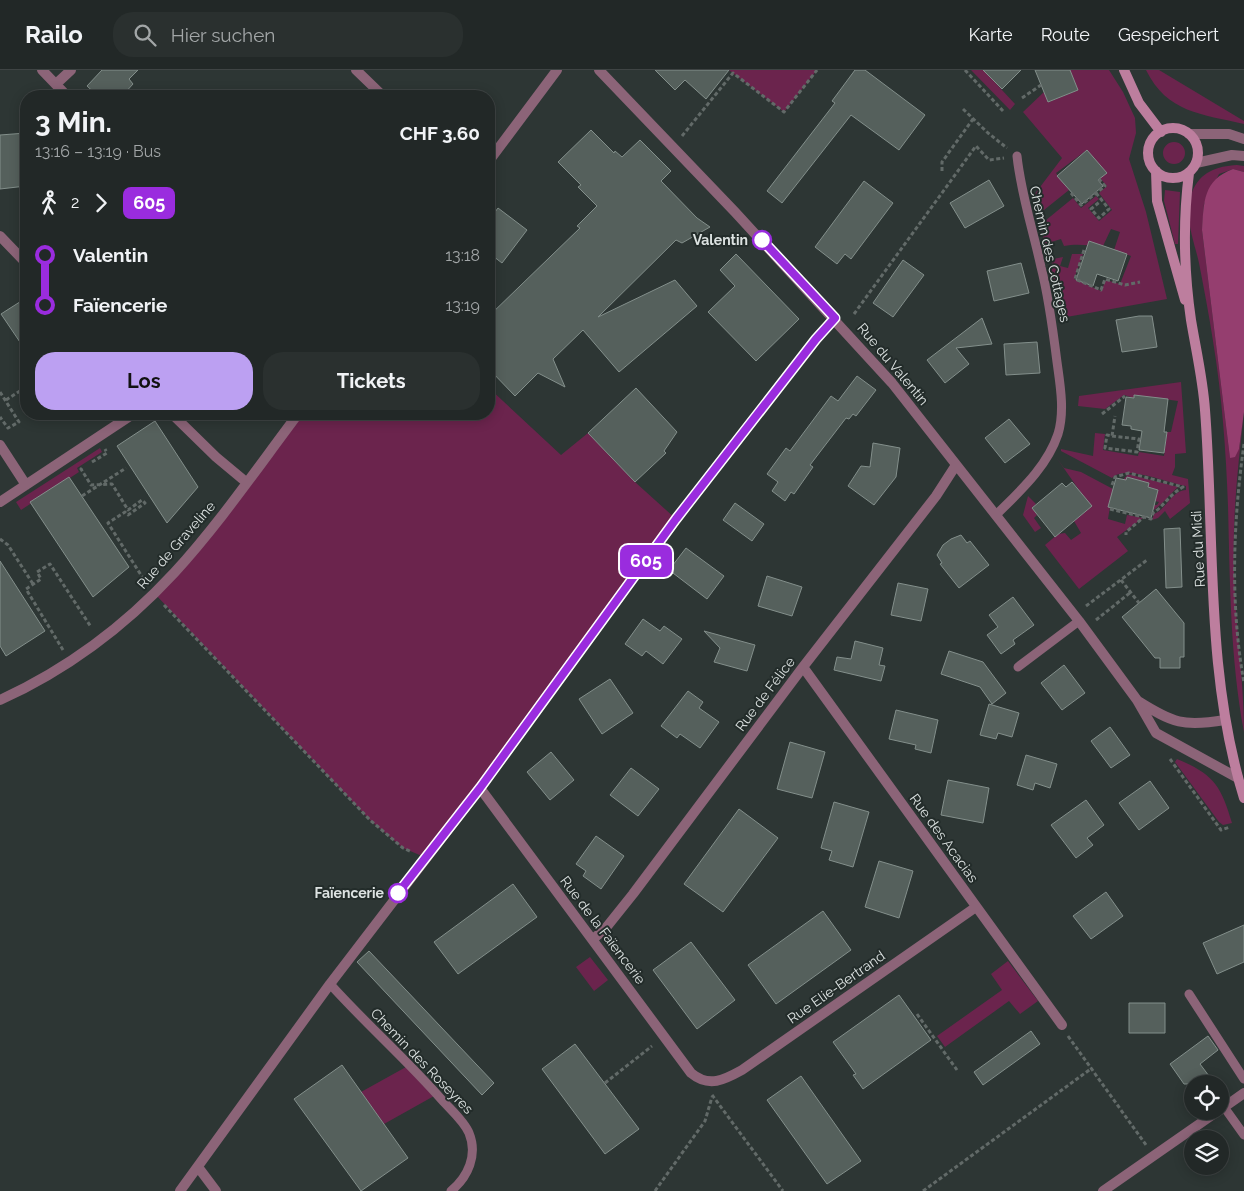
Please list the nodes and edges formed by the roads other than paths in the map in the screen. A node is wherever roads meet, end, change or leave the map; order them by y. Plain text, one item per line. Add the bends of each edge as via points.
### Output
1 (42, 70) edge
2 (71, 70) edge
3 (356, 70) edge
4 (557, 70) edge
5 (599, 70) edge
6 (1124, 70) edge
7 (56, 84) junction
8 (62, 90) edge
9 (377, 90) edge
10 (1161, 132) junction
11 (1189, 134) junction
12 (1244, 138) edge
13 (495, 153) edge
14 (1017, 156) road end
15 (1244, 156) edge
16 (1196, 163) junction
17 (1156, 171) junction
18 (1189, 173) junction
19 (0, 236) edge
20 (20, 256) edge
21 (835, 318) junction
22 (1191, 318) junction
23 (124, 420) edge
24 (178, 420) edge
25 (293, 420) edge
26 (0, 445) edge
27 (956, 465) junction
28 (246, 482) junction
29 (26, 485) junction
30 (0, 502) edge
31 (996, 515) junction
32 (1079, 621) junction
33 (803, 667) junction
34 (1018, 667) dead end
35 (0, 700) edge
36 (1137, 700) junction
37 (1224, 720) junction
38 (1238, 778) junction
39 (480, 788) junction
40 (1244, 798) edge
41 (976, 906) junction
42 (593, 939) junction
43 (330, 984) junction
44 (1189, 994) dead end
45 (1062, 1025) road end
46 (1244, 1079) edge
47 (709, 1083) joint
48 (1244, 1093) edge
49 (1229, 1104) edge
50 (1229, 1119) edge
51 (1206, 1120) edge
52 (1244, 1135) edge
53 (198, 1167) junction
54 (180, 1191) edge
55 (216, 1191) edge
56 (451, 1191) edge
57 (1103, 1191) edge

1 - 7 street
2 - 7 street
3 - 9 street
4 - 13 street
5 - 21 street, Rue du Valentin
6 - 10 main road via 1139,103
7 - 8 street
10 - 11 main road via 1176,128
10 - 17 main road via 1149,150 1151,165
11 - 12 street via 1229,134
11 - 16 main road via 1198,148
14 - 31 lane, Chemin des Cottages via 1052,326 1061,422 1046,458
15 - 16 street via 1232,155
16 - 18 main road
17 - 18 main road via 1172,178
17 - 22 main road, Rue du Midi via 1157,201
18 - 22 main road, Rue du Midi via 1185,199
19 - 20 street
21 - 27 street, Rue du Valentin via 892,382
21 - 39 street via 676,519
22 - 37 main road, Rue du Midi via 1205,408 1218,668
23 - 29 street
24 - 28 street
25 - 28 street, Rue de Graveline
26 - 29 street
27 - 31 street, Rue du Valentin
27 - 33 street, Rue de Félice via 936,496
28 - 35 street, Rue de Graveline via 175,572 127,619 82,653
29 - 30 street
31 - 32 street, Rue du Valentin
32 - 34 lane
32 - 36 street, Rue du Valentin
33 - 41 street, Rue des Acacias
33 - 42 street, Rue de Félice via 634,894
36 - 37 street, Rue du Valentin via 1168,720 1192,725
36 - 38 street, Rue du Valentin via 1156,733
37 - 38 main road, Rue du Midi
38 - 40 main road
39 - 42 street, Rue de la Faïencerie
39 - 43 street
41 - 45 street, Rue des Acacias
41 - 47 street, Rue Elie-Bertrand via 742,1070
42 - 47 street, Rue de la Faïencerie via 691,1073
43 - 53 street
43 - 56 lane, Chemin des Roseyres via 465,1126 470,1135 471,1161 464,1181
44 - 46 lane
48 - 49 street
50 - 52 lane
51 - 57 street
53 - 54 street
53 - 55 street

